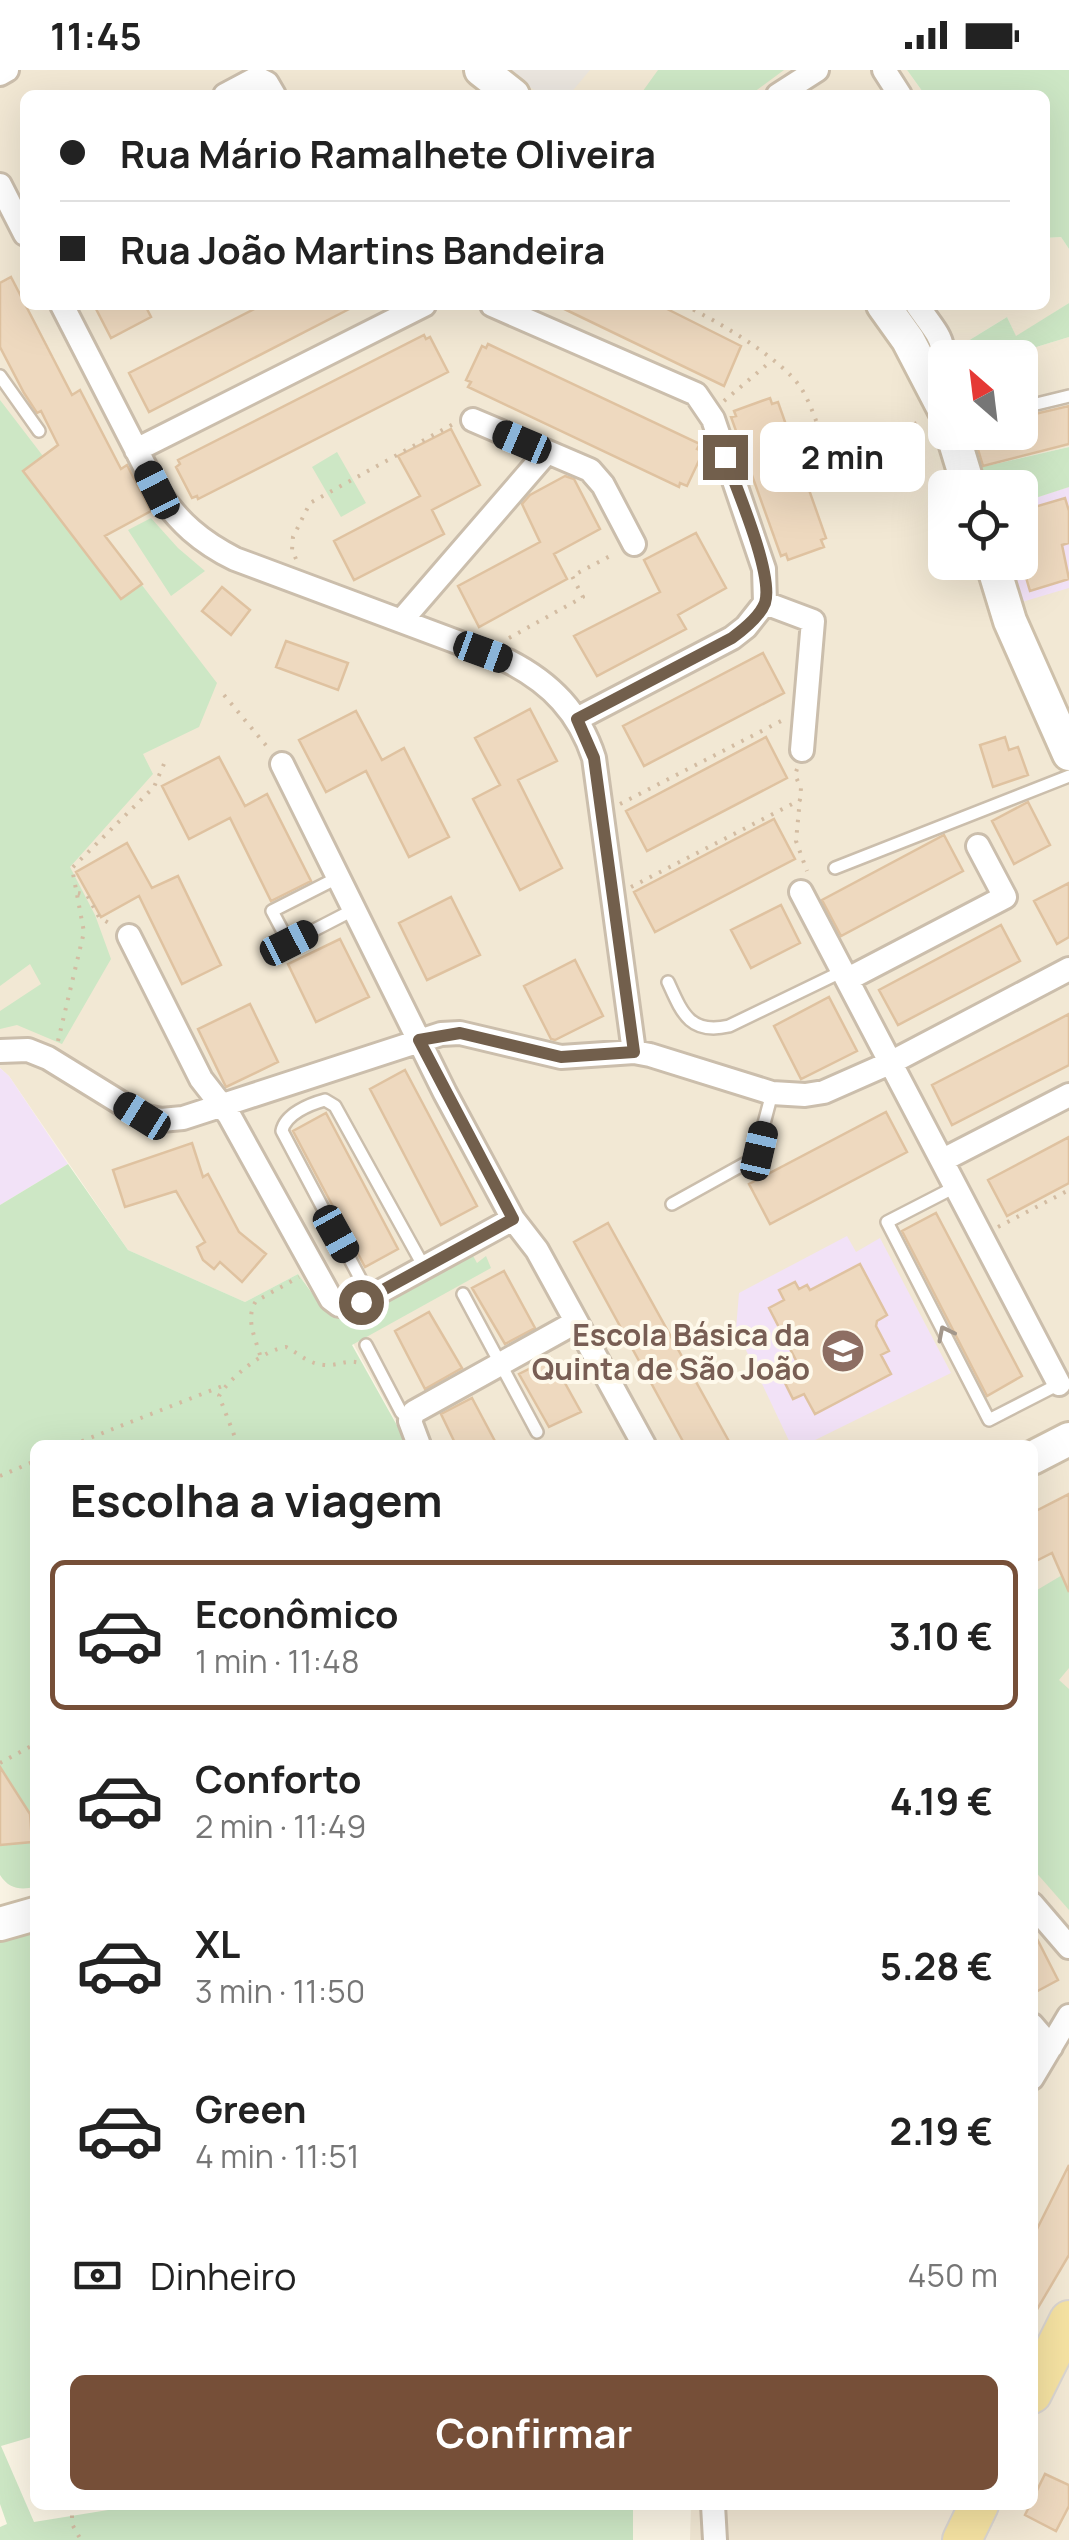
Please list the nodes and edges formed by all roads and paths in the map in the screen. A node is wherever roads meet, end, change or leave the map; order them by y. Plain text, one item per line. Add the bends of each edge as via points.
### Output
1 (7, 70) edge
2 (481, 70) edge
3 (817, 70) edge
4 (0, 74) edge
5 (235, 90) edge
6 (271, 90) edge
7 (507, 90) edge
8 (786, 90) edge
9 (10, 189) edge
10 (20, 219) edge
11 (65, 310) edge
12 (414, 310) edge
13 (503, 310) edge
14 (694, 310) edge
15 (887, 310) edge
16 (921, 310) edge
17 (939, 340) edge
18 (771, 361) junction
19 (0, 376) edge
20 (928, 386) edge
21 (1069, 396) edge
22 (1038, 404) edge
23 (708, 413) junction
24 (928, 417) edge
25 (473, 420) joint
26 (39, 430) dead end
27 (136, 450) junction
28 (547, 452) junction
29 (634, 544) joint
30 (997, 580) edge
31 (308, 586) junction
32 (765, 603) junction
33 (400, 621) junction
34 (483, 652) junction
35 (224, 695) dead end
36 (806, 708) junction
37 (577, 719) junction
38 (802, 750) joint
39 (1069, 754) edge
40 (167, 757) dead end
41 (282, 764) joint
42 (1069, 776) edge
43 (800, 800) junction
44 (602, 813) junction
45 (978, 846) dead end
46 (835, 868) dead end
47 (339, 877) junction
48 (77, 892) junction
49 (801, 892) joint
50 (614, 896) junction
51 (355, 909) junction
52 (99, 916) dead end
53 (129, 936) dead end
54 (1069, 969) edge
55 (845, 975) junction
56 (668, 982) dead end
57 (62, 1023) dead end
58 (419, 1040) junction
59 (0, 1050) edge
60 (634, 1052) junction
61 (892, 1062) junction
62 (772, 1094) junction
63 (1069, 1095) edge
64 (223, 1106) junction
65 (944, 1160) junction
66 (957, 1186) junction
67 (1069, 1190) edge
68 (672, 1204) dead end
69 (513, 1219) junction
70 (982, 1235) junction
71 (424, 1267) junction
72 (313, 1270) junction
73 (463, 1294) dead end
74 (370, 1297) junction
75 (576, 1322) junction
76 (366, 1346) dead end
77 (260, 1355) junction
78 (500, 1363) junction
79 (377, 1367) junction
80 (1059, 1384) joint
81 (225, 1385) junction
82 (410, 1420) junction
83 (537, 1432) dead end
84 (1069, 1439) edge
85 (85, 1440) edge
86 (236, 1440) edge
87 (417, 1440) edge
88 (641, 1440) edge
89 (1038, 1455) edge
90 (30, 1463) edge
91 (0, 1476) edge
92 (30, 1747) edge
93 (0, 1763) edge
94 (1038, 1911) edge
95 (30, 1915) edge
96 (0, 1924) edge
97 (1069, 1947) edge
98 (1069, 2016) edge
99 (1038, 2032) edge
100 (1051, 2046) junction
101 (1038, 2068) edge
102 (1069, 2320) edge
103 (1038, 2382) edge
104 (72, 2510) edge
105 (713, 2510) edge
106 (976, 2510) edge
107 (80, 2540) edge
108 (715, 2540) edge
109 (962, 2540) edge

1 - 4 street
2 - 7 main road
3 - 8 street
5 - 6 street via 258,78
9 - 10 street
11 - 27 street
12 - 27 street
13 - 23 street via 696,394
14 - 18 path
15 - 20 main road
16 - 17 street
18 - 23 path
18 - 24 path via 801,388 832,453
19 - 26 lane
21 - 22 lane
23 - 32 street via 764,568
25 - 28 street
25 - 31 path via 458,422 310,503 292,550
27 - 31 street via 169,508 196,536 235,559
28 - 29 street via 598,476
28 - 33 street
29 - 34 path via 572,576 583,598
30 - 39 main road
31 - 33 street
32 - 36 street via 812,621
32 - 37 street via 732,638
33 - 34 street
34 - 37 street via 534,675
35 - 41 path
36 - 38 street
36 - 44 path
37 - 44 street via 594,758
38 - 43 path via 796,774
40 - 48 path via 154,787 72,868
41 - 47 street
42 - 46 lane
43 - 49 path via 796,841 811,881
43 - 50 path
44 - 50 street
45 - 55 street via 1005,897
47 - 51 street
47 - 51 lane via 272,912 289,943
48 - 52 path via 87,895
48 - 57 path via 84,932
49 - 55 street
50 - 60 street
51 - 58 street
53 - 64 street via 201,1079
54 - 61 street
55 - 56 lane via 716,1029 691,1022
55 - 61 street
58 - 60 street via 460,1033 561,1057
58 - 64 street
58 - 69 street
59 - 64 street via 48,1058 142,1116 183,1118
60 - 62 street
61 - 62 street via 824,1092
61 - 65 street
62 - 68 lane via 755,1158
63 - 65 street
64 - 72 street
65 - 66 street
66 - 70 street
80 -> 66 lane via 989,1420 888,1222
67 - 70 path
69 - 71 street
69 - 75 street
70 - 80 street
71 - 74 street
71 - 74 lane via 334,1106 325,1100 289,1117 282,1131
72 - 74 street via 339,1305
72 - 77 path via 256,1301 250,1323
73 - 78 lane
75 - 78 street
75 - 88 street
76 - 79 lane
77 - 79 path via 286,1346 320,1365 351,1360
77 - 81 path
78 - 82 street via 422,1406
78 - 83 lane
79 - 82 lane
81 - 85 path
81 - 86 path via 220,1396
82 - 87 street
84 - 89 main road
90 - 91 path
92 - 93 path
94 - 97 street
95 - 96 main road
98 - 100 street
99 - 100 street
100 - 101 street
102 - 103 main road
104 - 107 path
105 - 108 street
106 - 109 main road

